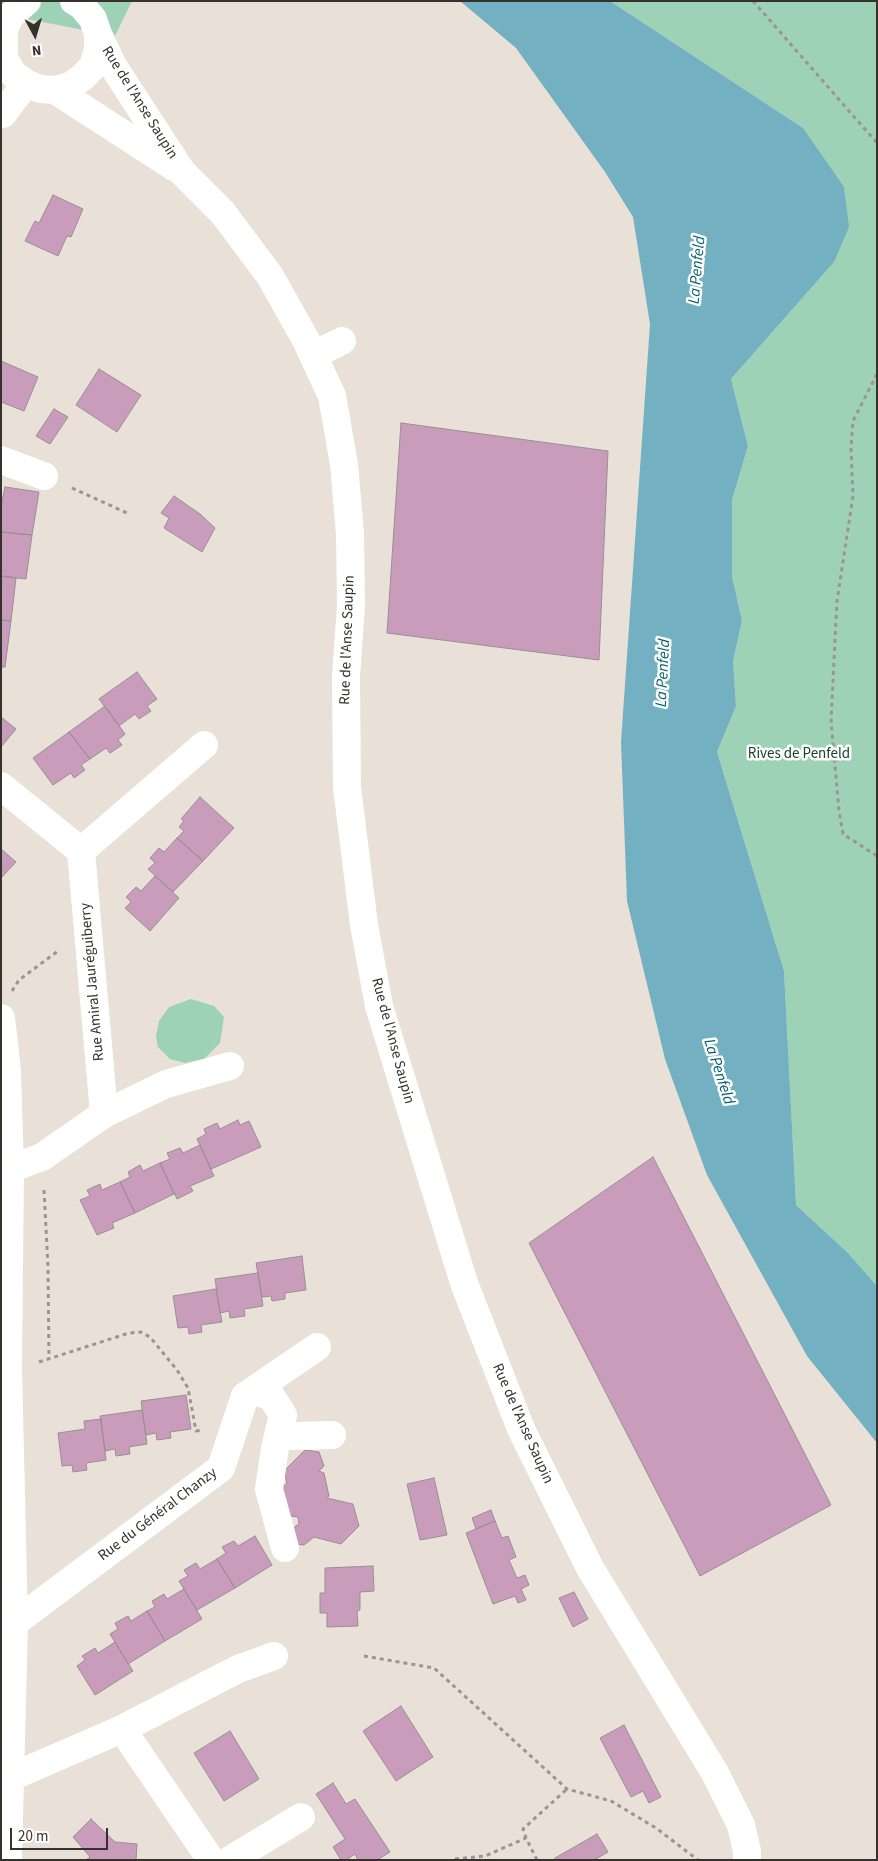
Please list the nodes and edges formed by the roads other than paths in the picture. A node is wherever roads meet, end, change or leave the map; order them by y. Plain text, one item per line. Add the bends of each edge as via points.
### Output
1 (13, 12) edge
2 (87, 12) edge
3 (12, 73) edge
4 (55, 90) junction
5 (1, 114) edge
6 (182, 172) junction
7 (342, 341) dead end
8 (314, 355) junction
9 (1, 460) edge
10 (44, 476) road end
11 (204, 745) dead end
12 (1, 786) edge
13 (81, 851) junction
14 (1, 1018) edge
15 (230, 1066) dead end
16 (104, 1114) junction
17 (10, 1169) junction
18 (317, 1347) dead end
19 (253, 1391) junction
20 (279, 1434) junction
21 (332, 1434) dead end
22 (286, 1548) dead end
23 (14, 1623) junction
24 (274, 1656) dead end
25 (6, 1676) edge
26 (122, 1729) junction
27 (9, 1778) junction
28 (301, 1817) dead end
29 (8, 1860) edge
30 (211, 1860) edge
31 (230, 1860) edge
32 (747, 1860) edge

1 - 3 street via 4,30 3,45 4,58
2 - 4 street via 98,50 93,66 70,86
2 - 6 street, Rue de l'Anse Saupin via 113,66
3 - 4 street via 40,89
3 - 5 street
4 - 6 street, Rue de l'Anse Saupin
6 - 8 street, Rue de l'Anse Saupin via 223,213 270,276
7 - 8 street
8 - 32 street, Rue de l'Anse Saupin via 332,396 344,464 350,534 351,605 346,677 347,787 364,925 379,1006 464,1283 522,1429 590,1568 715,1773 741,1825 748,1851
9 - 10 street
11 - 13 street
12 - 13 street
13 - 16 street, Rue Amiral Jauréguiberry
14 - 17 street via 7,1071
15 - 16 street via 166,1084
16 - 17 street via 42,1157
17 - 23 street via 8,1367
18 - 19 street, Rue du Général Chanzy
19 - 20 street via 271,1396 279,1408 283,1415
19 - 23 street, Rue du Général Chanzy via 245,1396 221,1468
20 - 21 street
20 - 22 street via 269,1489
23 - 25 street
24 - 26 street via 238,1669
25 - 27 street
26 - 27 street
26 - 30 street
27 - 29 street
28 - 31 street

